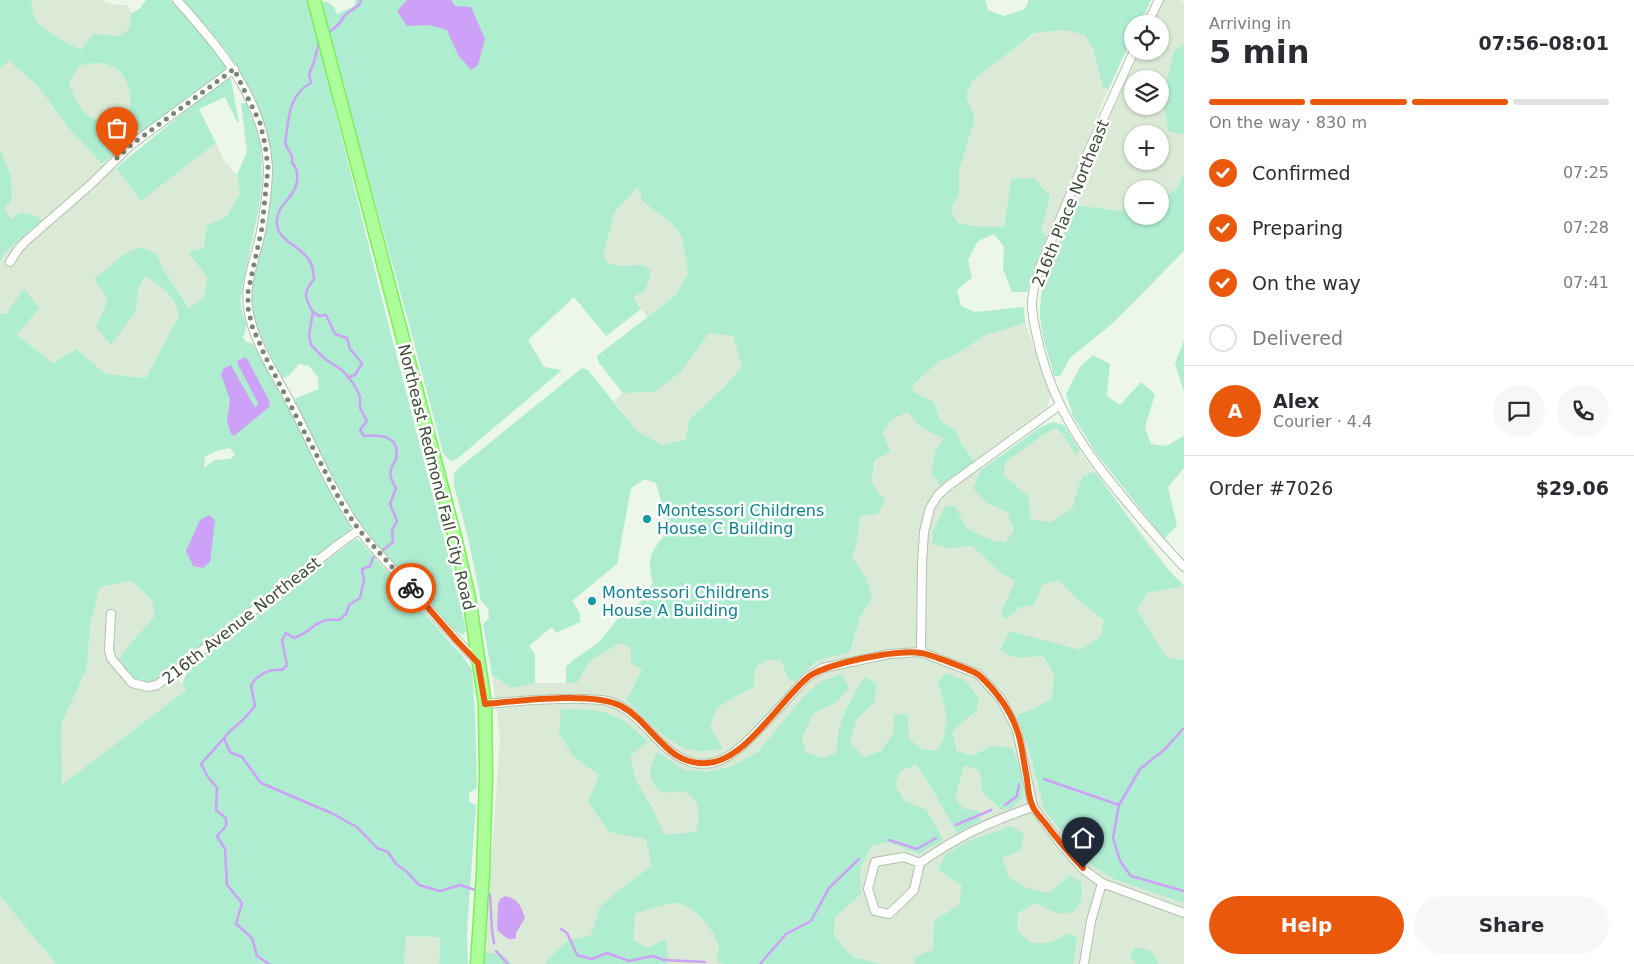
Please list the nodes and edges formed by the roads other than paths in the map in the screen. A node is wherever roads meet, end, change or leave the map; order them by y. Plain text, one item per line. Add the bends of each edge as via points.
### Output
1 (177, 0) edge
2 (314, 0) edge
3 (1159, 0) edge
4 (1152, 15) edge
5 (1130, 60) edge
6 (234, 69) junction
7 (10, 262) dead end
8 (1060, 405) junction
9 (359, 530) junction
10 (1184, 567) edge
11 (111, 614) dead end
12 (921, 652) junction
13 (478, 663) junction
14 (485, 704) junction
15 (1033, 807) junction
16 (920, 863) junction
17 (1102, 883) junction
18 (1184, 913) edge
19 (477, 964) edge
20 (1084, 964) edge

1 - 6 street
2 - 13 main road, Northeast Redmond Fall City Road via 455,537 469,597
3 - 4 street
5 - 8 street, 216th Place Northeast via 1034,285 1034,324
6 - 7 street via 131,145 18,248
6 - 9 street via 260,123 268,168 262,228 248,292 252,326 330,482
8 - 10 street, 216th Place Northeast via 1093,461 1159,542
8 - 12 street via 948,486 930,508 922,563
9 - 11 street, 216th Avenue Northeast via 157,685 148,687 132,683 111,658
9 - 13 street
12 - 14 street via 889,654 815,672 748,742 733,754 708,764 682,759 668,750 622,706 606,700 545,699
12 - 15 street via 978,674 1001,700 1017,730
13 - 14 main road, Northeast Redmond Fall City Road
14 - 19 main road, Northeast Redmond Fall City Road via 486,776
15 - 16 street via 998,818 957,838
15 - 17 street via 1061,844
16 - 16 street via 914,890 889,914 875,911 868,889 875,862 904,857
17 - 18 street
17 - 20 street via 1091,920

